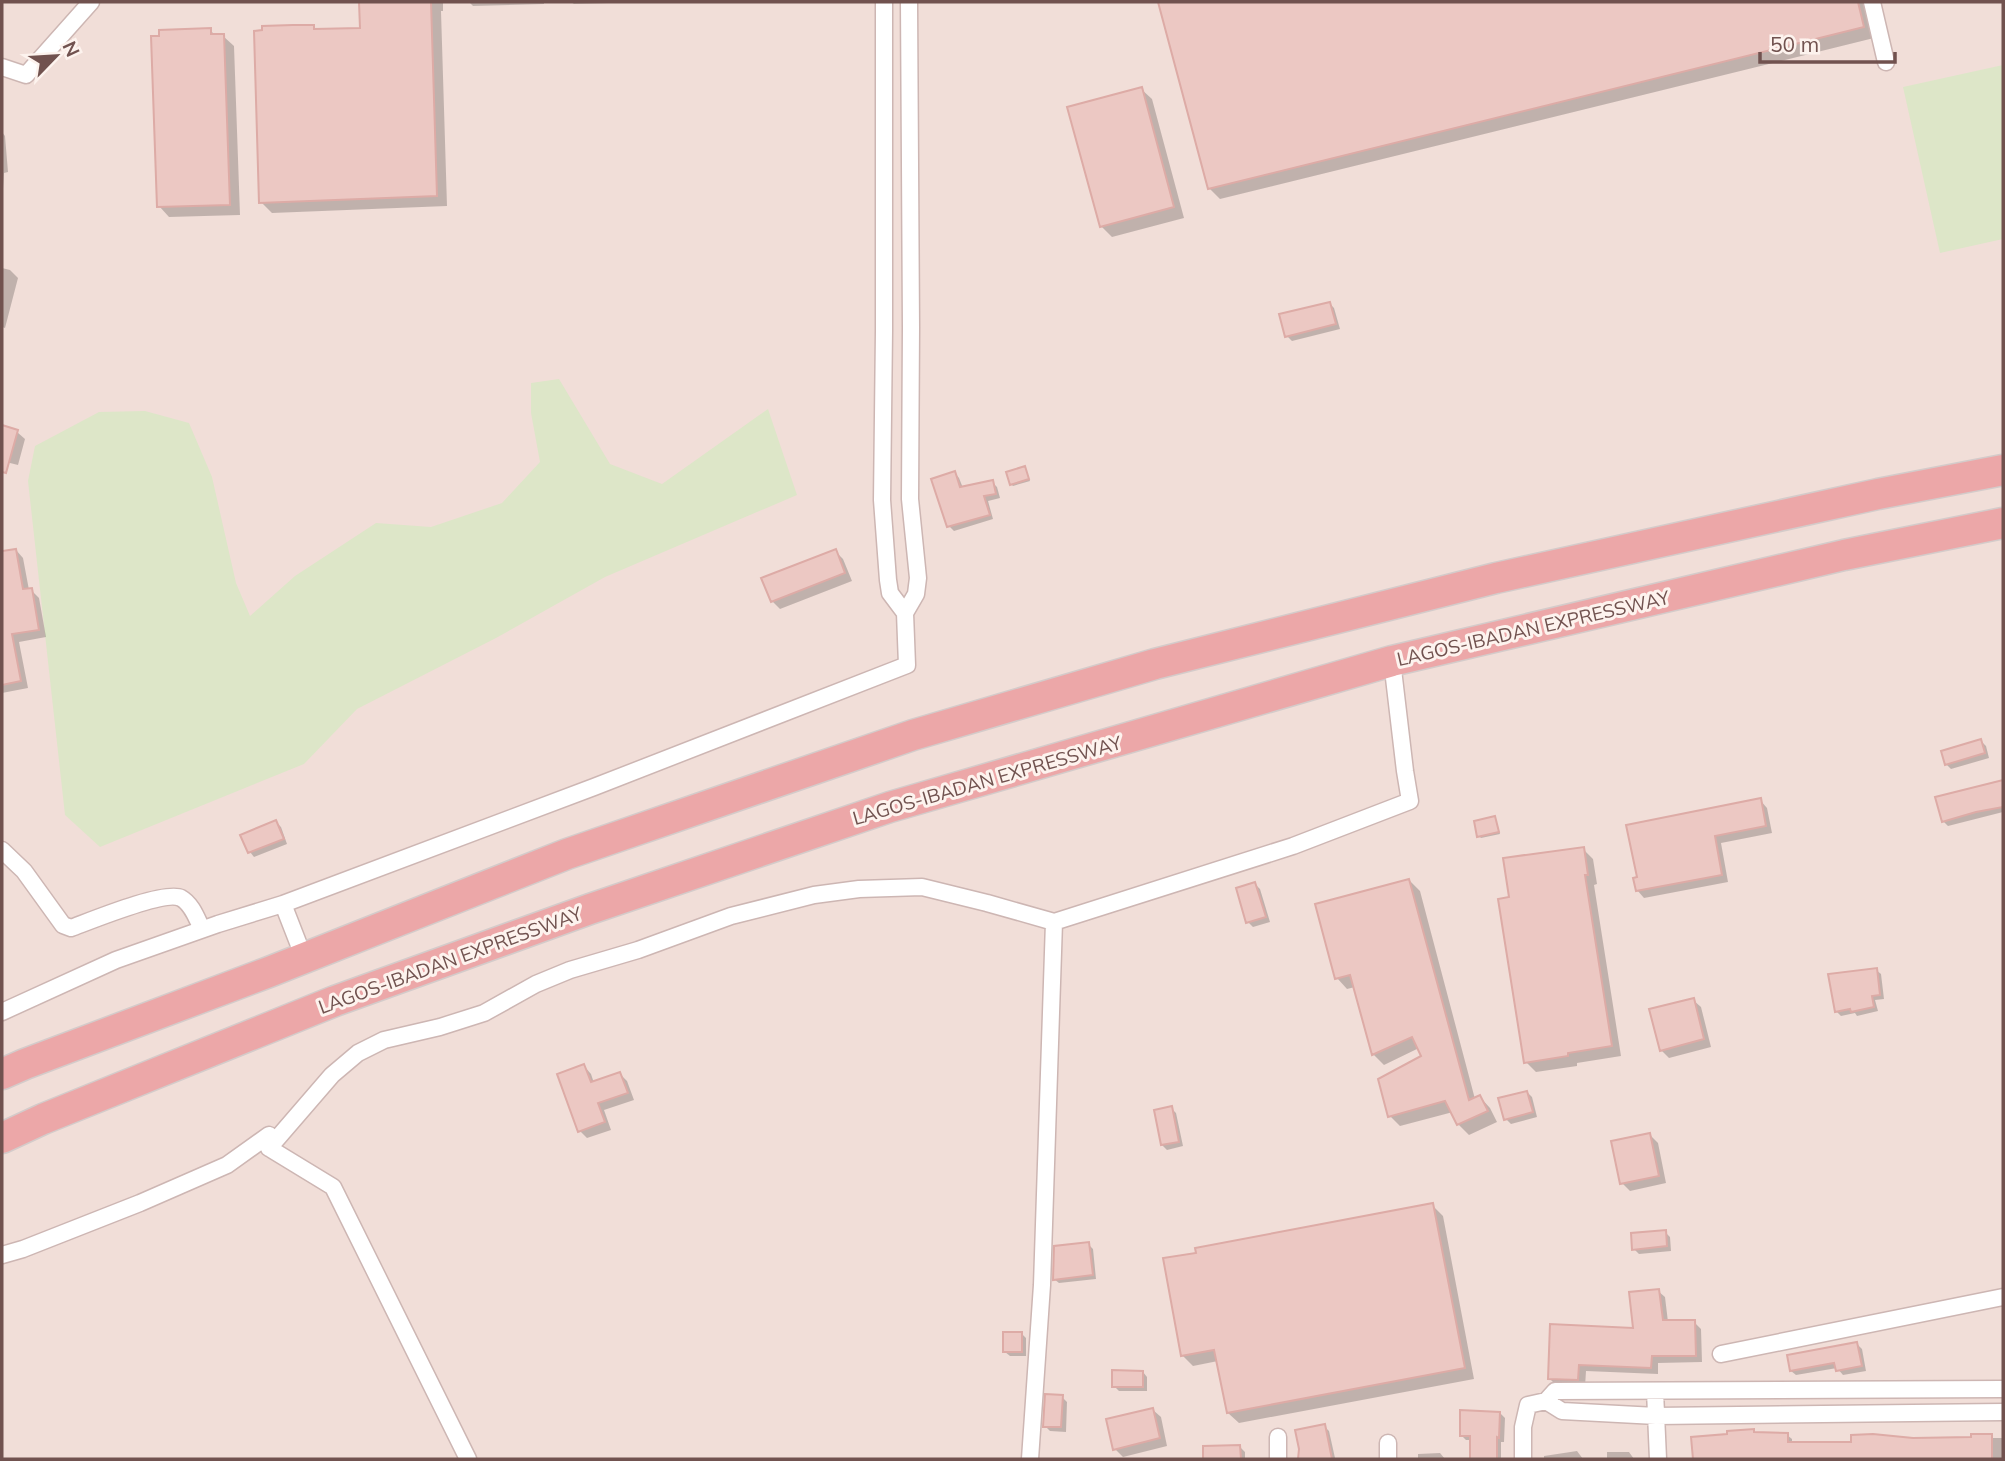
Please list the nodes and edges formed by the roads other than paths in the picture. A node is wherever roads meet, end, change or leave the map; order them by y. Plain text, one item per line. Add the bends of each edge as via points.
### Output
1 (91, 2) edge
2 (884, 2) edge
3 (909, 2) edge
4 (1872, 2) edge
5 (1886, 62) dead end
6 (2, 68) edge
7 (2003, 470) edge
8 (2003, 523) edge
9 (905, 613) junction
10 (1392, 661) junction
11 (2, 850) edge
12 (283, 904) junction
13 (1054, 922) junction
14 (202, 929) junction
15 (304, 958) junction
16 (2, 1012) edge
17 (2, 1074) edge
18 (2, 1138) edge
19 (269, 1147) junction
20 (2, 1255) edge
21 (2003, 1297) edge
22 (1721, 1354) dead end
23 (2003, 1389) edge
24 (1655, 1391) junction
25 (1546, 1401) junction
26 (2003, 1412) edge
27 (1656, 1416) junction
28 (1278, 1437) dead end
29 (468, 1459) edge
30 (1030, 1459) edge
31 (1278, 1459) edge
32 (1523, 1459) edge
33 (1658, 1459) edge

1 - 6 street via 26,75
2 - 9 street via 883,500 890,593
3 - 9 street via 910,499 918,578 916,594
4 - 5 street
7 - 15 highway via 1496,578 1154,664 913,735 567,854
8 - 10 highway, LAGOS-IBADAN EXPRESSWAY via 1844,555
9 - 12 street via 906,665
10 - 13 street via 1410,801 1293,846
10 - 18 highway, LAGOS-IBADAN EXPRESSWAY via 890,807 590,909 335,1001
11 - 14 street via 24,871 63,925 71,928 162,897 179,897 190,906
12 - 14 street
12 - 15 street
13 - 19 street via 922,887 814,895 731,916 570,970 484,1013 384,1040 358,1053 332,1075
13 - 30 street via 1042,1284
14 - 16 street via 116,960
15 - 17 highway
19 - 20 street via 270,1135 227,1165
19 - 29 street via 333,1187
21 - 22 street
23 - 24 street
24 - 25 street via 1565,1390 1555,1391
24 - 27 street
25 - 27 street via 1562,1411
25 - 32 street via 1528,1405
26 - 27 street
27 - 33 street
28 - 31 street

